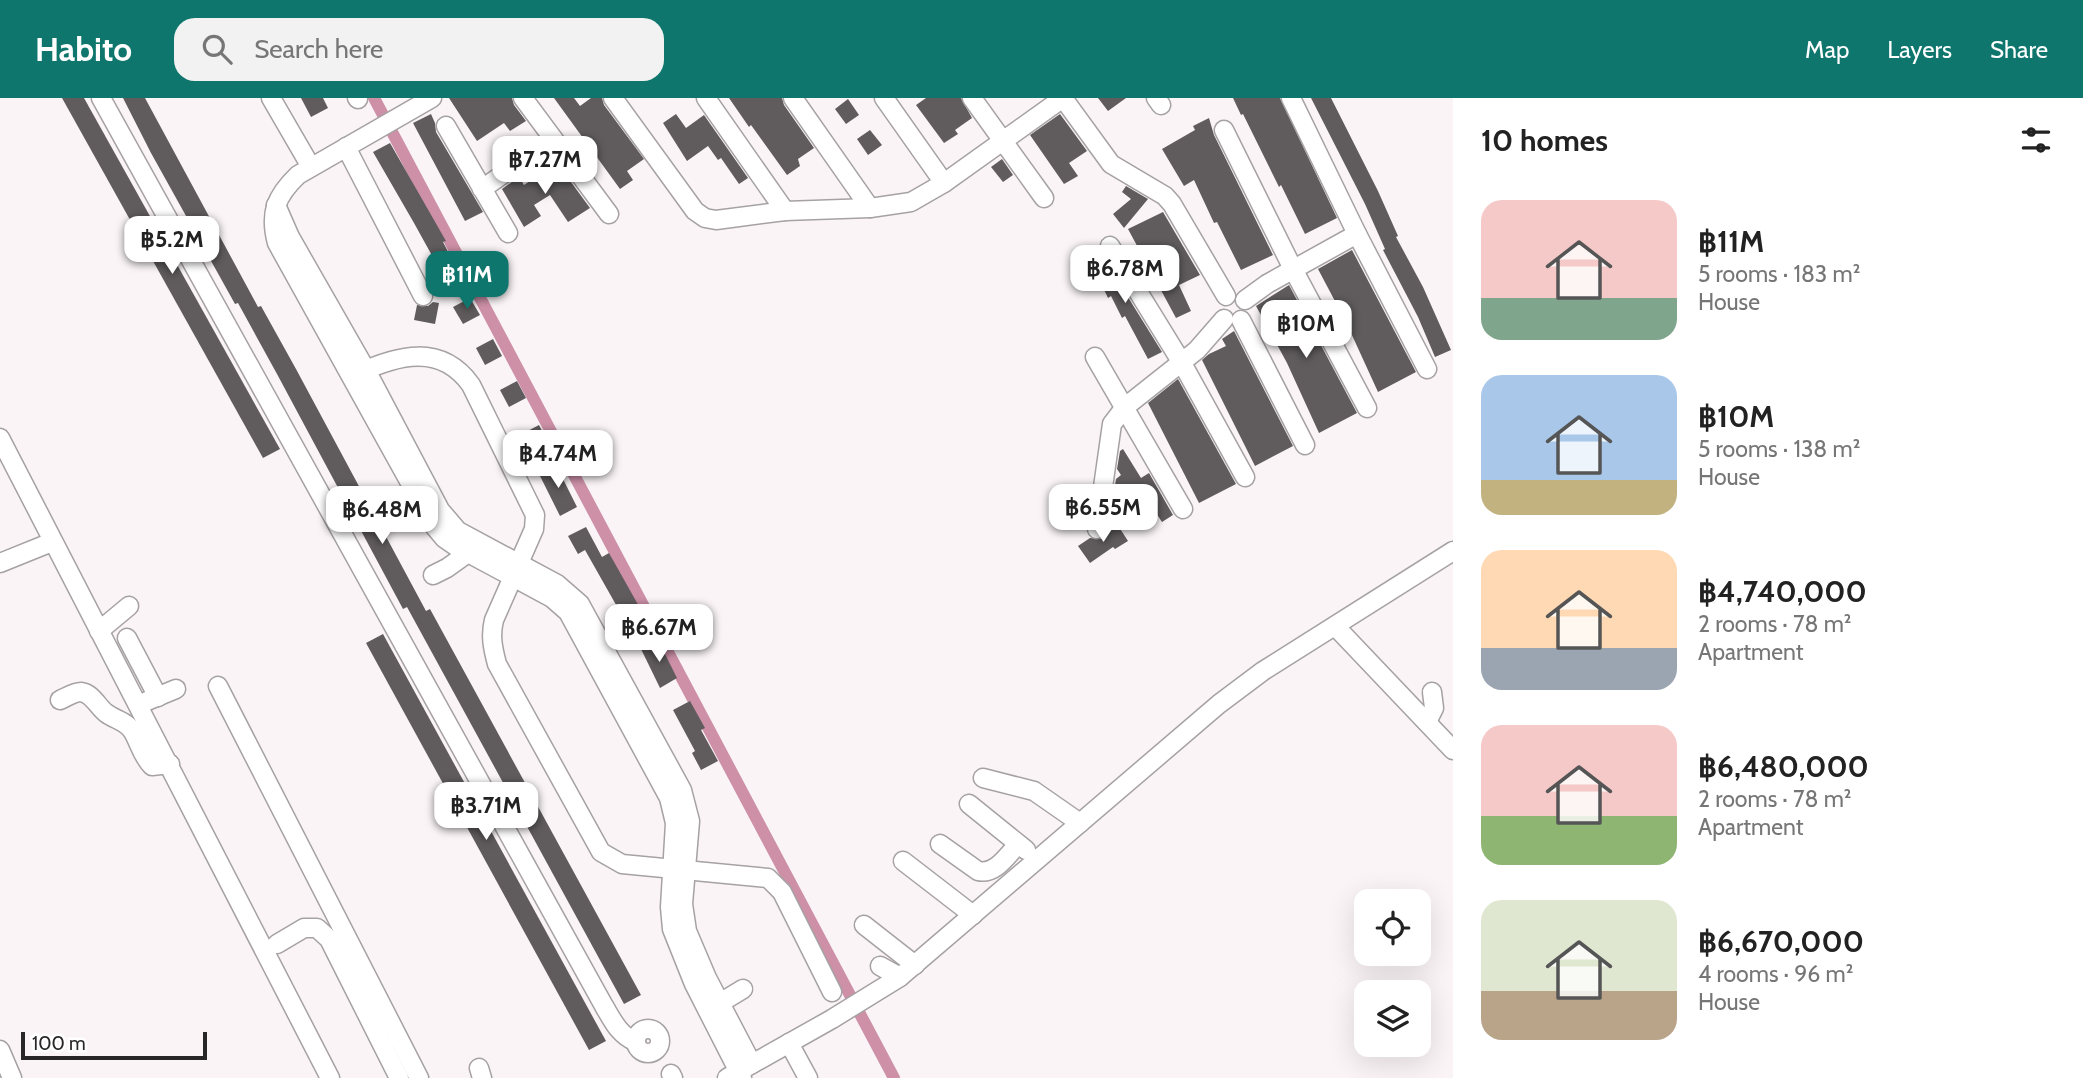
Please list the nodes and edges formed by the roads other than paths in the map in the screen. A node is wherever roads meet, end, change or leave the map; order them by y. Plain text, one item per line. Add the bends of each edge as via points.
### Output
1 (101, 98) edge
2 (271, 98) edge
3 (432, 98) edge
4 (523, 98) edge
5 (613, 98) edge
6 (706, 98) edge
7 (793, 98) edge
8 (884, 98) edge
9 (972, 98) edge
10 (1063, 98) edge
11 (1291, 98) edge
12 (446, 125) dead end
13 (1224, 130) dead end
14 (553, 139) junction
15 (1003, 141) junction
16 (346, 147) junction
17 (311, 167) junction
18 (944, 183) junction
19 (482, 188) junction
20 (1044, 198) dead end
21 (870, 208) junction
22 (785, 211) junction
23 (609, 214) dead end
24 (508, 233) dead end
25 (1357, 234) junction
26 (1110, 246) dead end
27 (1293, 269) junction
28 (423, 296) dead end
29 (1226, 296) junction
30 (1245, 300) junction
31 (1233, 319) junction
32 (1095, 357) dead end
33 (1182, 363) junction
34 (1427, 369) dead end
35 (358, 374) junction
36 (1125, 407) junction
37 (1367, 408) dead end
38 (0, 438) edge
39 (1305, 445) dead end
40 (1245, 477) dead end
41 (1183, 509) dead end
42 (1097, 529) dead end
43 (52, 542) junction
44 (468, 553) junction
45 (1451, 559) edge
46 (0, 563) edge
47 (515, 571) junction
48 (433, 575) dead end
49 (129, 606) dead end
50 (1335, 626) junction
51 (100, 631) junction
52 (127, 638) dead end
53 (218, 686) dead end
54 (176, 689) dead end
55 (1432, 692) dead end
56 (158, 697) junction
57 (60, 700) dead end
58 (138, 704) junction
59 (1427, 722) junction
60 (1453, 750) edge
61 (170, 764) junction
62 (983, 778) dead end
63 (969, 804) dead end
64 (1080, 823) junction
65 (940, 844) dead end
66 (1018, 844) junction
67 (1037, 859) junction
68 (903, 861) dead end
69 (679, 868) junction
70 (973, 915) junction
71 (864, 925) dead end
72 (277, 944) dead end
73 (915, 965) junction
74 (880, 966) dead end
75 (900, 977) junction
76 (701, 981) junction
77 (743, 989) dead end
78 (832, 992) dead end
79 (720, 1003) junction
80 (789, 1043) junction
81 (0, 1050) edge
82 (666, 1066) edge
83 (740, 1073) edge
84 (12, 1078) edge
85 (330, 1078) edge
86 (399, 1078) edge
87 (419, 1078) edge
88 (808, 1078) edge

1 - 82 street via 604,1006 625,1038
2 - 17 street
3 - 16 street
4 - 14 street
5 - 22 street via 699,215 716,220
6 - 22 street
7 - 21 street
8 - 18 street
9 - 15 street
10 - 15 street
10 - 29 street via 1104,158 1165,196
11 - 25 street
12 - 19 street
13 - 27 street
14 - 19 street
14 - 23 street
15 - 18 street
15 - 20 street
16 - 17 street
16 - 28 street
17 - 35 street via 285,188 276,205
18 - 21 street via 911,202
19 - 24 street
21 - 22 street
25 - 27 street
25 - 34 street
26 - 33 street
27 - 30 street
27 - 37 street
29 - 30 street via 1234,294
29 - 31 street via 1219,309
30 - 31 street via 1248,309
31 - 33 street
31 - 39 street
32 - 36 street
33 - 36 street
33 - 40 street
35 - 44 street via 434,526
35 - 47 street via 450,523
35 - 47 street via 385,361 419,357 435,359 464,375 535,515 536,523
36 - 41 street
36 - 42 street via 1112,424
38 - 43 street
43 - 46 street
43 - 51 street
44 - 47 street
44 - 48 street
45 - 50 street
47 - 69 street via 568,612 669,798
47 - 69 street via 491,632 497,664 594,841 601,852 622,864
49 - 51 street
50 - 59 street
50 - 64 street via 1219,704
51 - 58 street
52 - 56 street
53 - 87 street
54 - 56 street
55 - 59 street via 1434,708
56 - 58 street
57 - 61 street via 84,692 108,715 127,724 152,766
58 - 61 street
59 - 60 street
61 - 85 street
62 - 64 street via 1034,791
63 - 66 street
64 - 67 street
65 - 66 street via 983,873 996,867
66 - 67 street
67 - 70 street
68 - 70 street
69 - 76 street via 671,929
69 - 78 street via 758,875 776,884
70 - 73 street
71 - 73 street
72 - 86 street via 304,928 317,928 329,939
73 - 75 street
74 - 75 street
75 - 80 street
76 - 79 street
76 - 83 street
77 - 79 street
79 - 83 street
80 - 83 street
80 - 88 street
81 - 84 street

